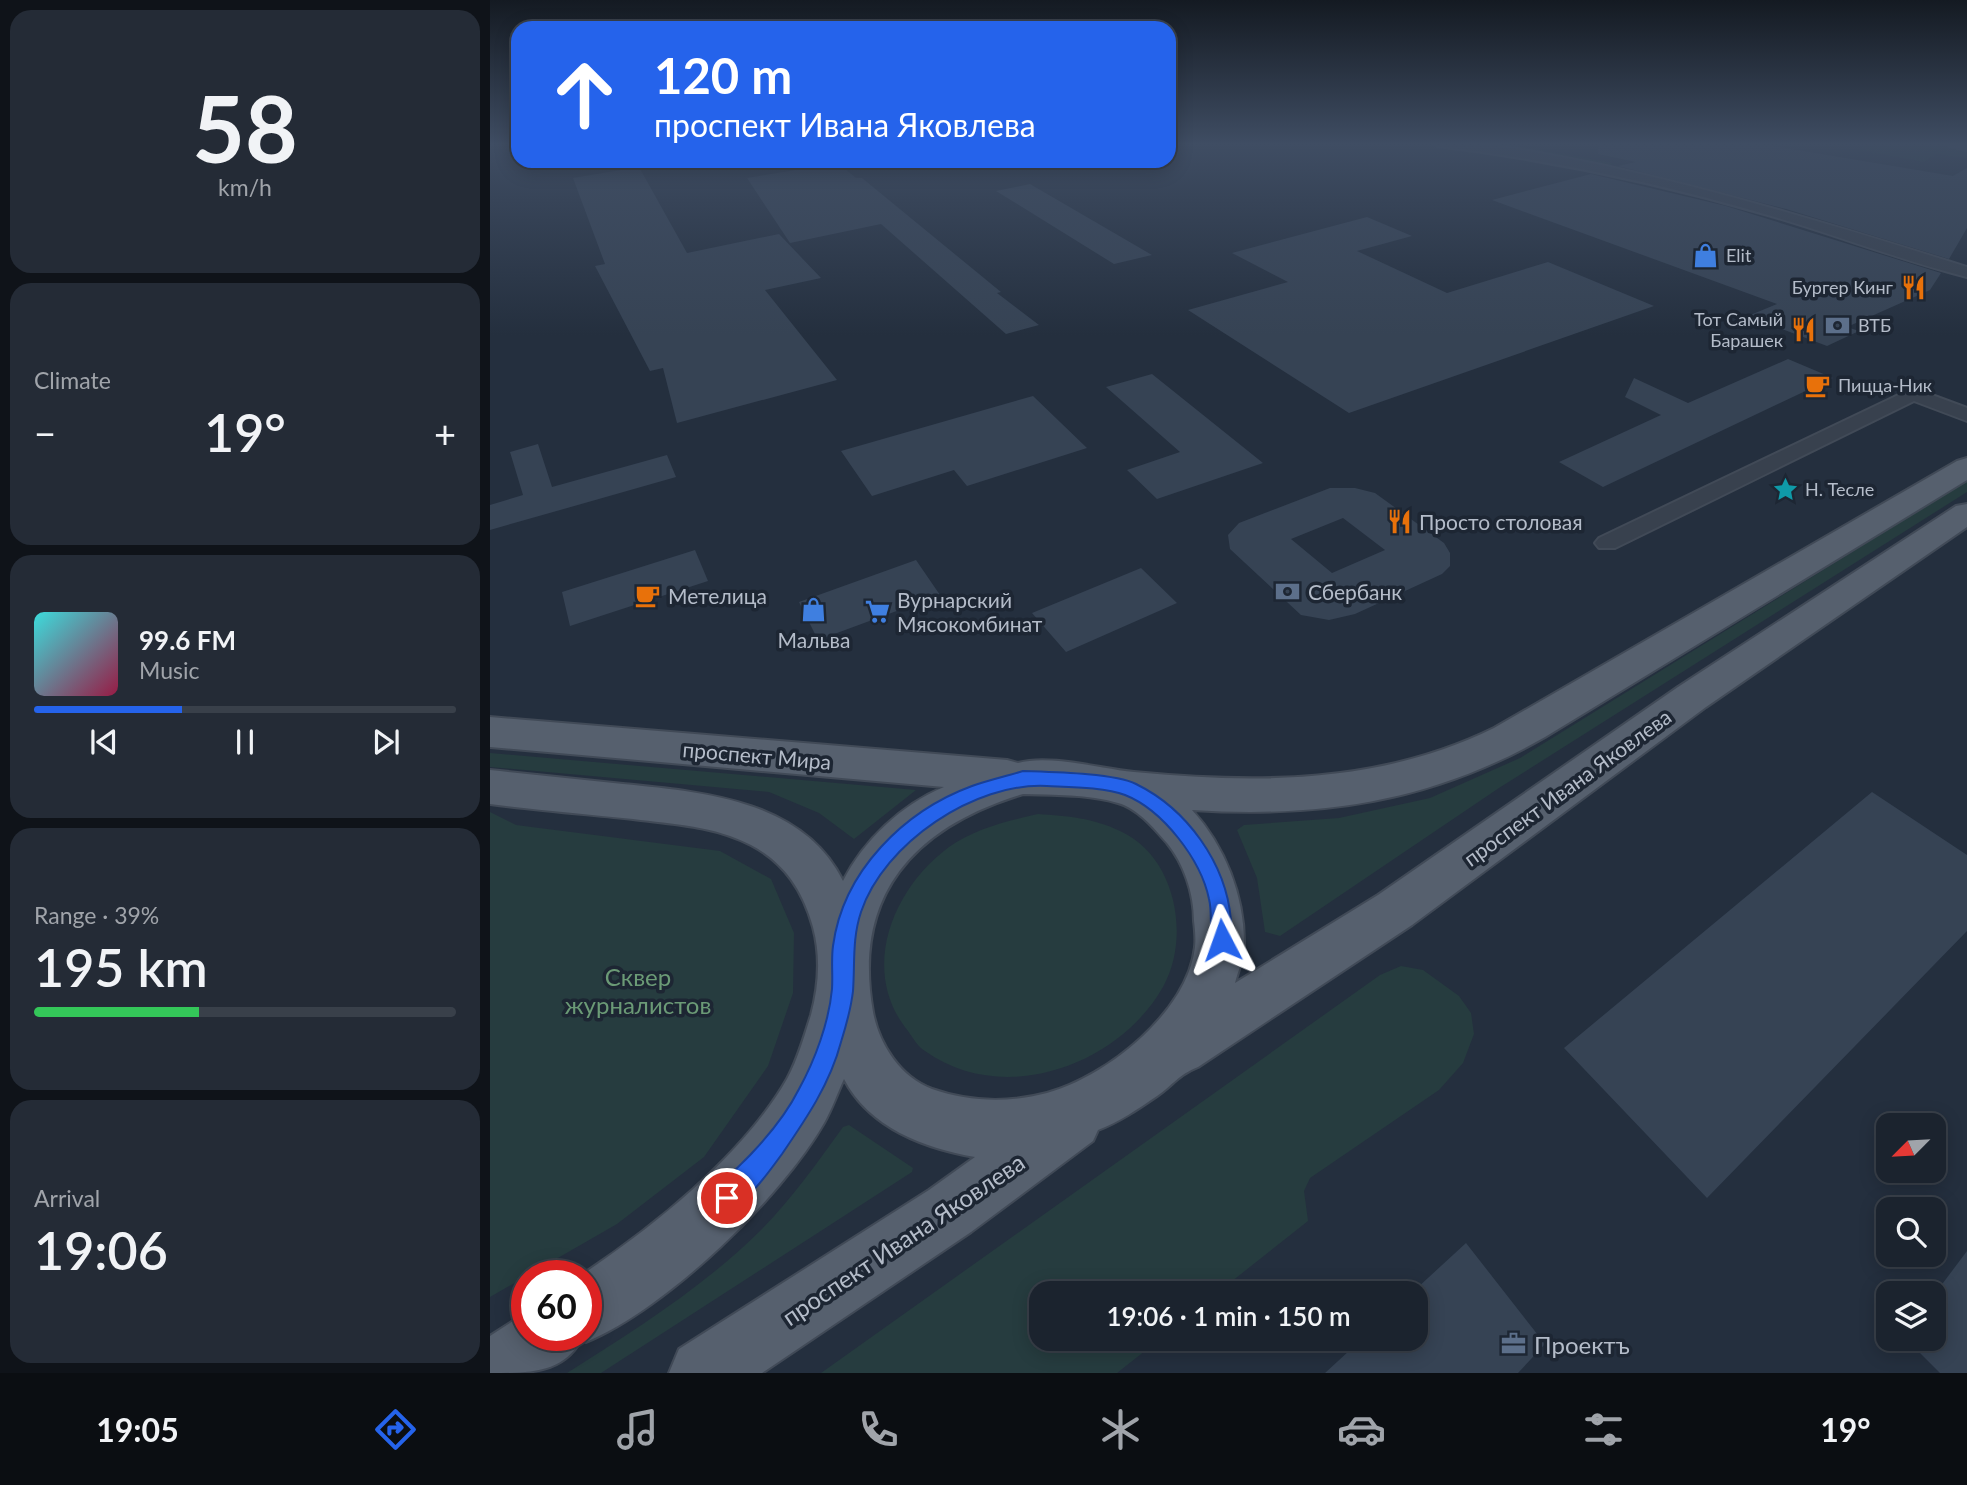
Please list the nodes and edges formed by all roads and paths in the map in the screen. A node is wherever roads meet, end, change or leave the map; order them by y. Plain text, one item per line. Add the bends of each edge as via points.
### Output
1 (1752, 207) edge
2 (1967, 272) edge
3 (1967, 415) edge
4 (1967, 467) edge
5 (1967, 513) edge
6 (1606, 544) dead end
7 (490, 732) edge
8 (1023, 778) junction
9 (490, 787) edge
10 (1129, 789) junction
11 (842, 969) junction
12 (1165, 1056) junction
13 (1100, 1101) junction
14 (602, 1299) edge
15 (526, 1351) edge
16 (494, 1373) edge
17 (703, 1373) edge

1 - 2 street
3 - 6 street via 1913,394
4 - 10 main road via 1525,728 1440,769 1391,782 1286,796
5 - 12 main road, проспект Ивана Яковлева via 1692,697 1395,910
7 - 8 main road, проспект Мира
8 - 10 main road, проспект Мира
8 - 11 main road via 977,791 934,813 898,840 870,873 851,910
9 - 11 main road via 674,807 722,815 763,829 789,845 811,868 829,901
10 - 12 main road via 1166,812 1189,837 1207,866 1219,899 1222,940 1212,982 1193,1019
11 - 13 main road via 852,1034 868,1071 898,1102 948,1124 995,1129 1047,1122
11 - 14 main road via 830,1045 807,1099 763,1159 709,1217
12 - 13 main road, проспект Ивана Яковлева
13 - 17 main road, проспект Ивана Яковлева via 950,1211
15 - 16 main road

